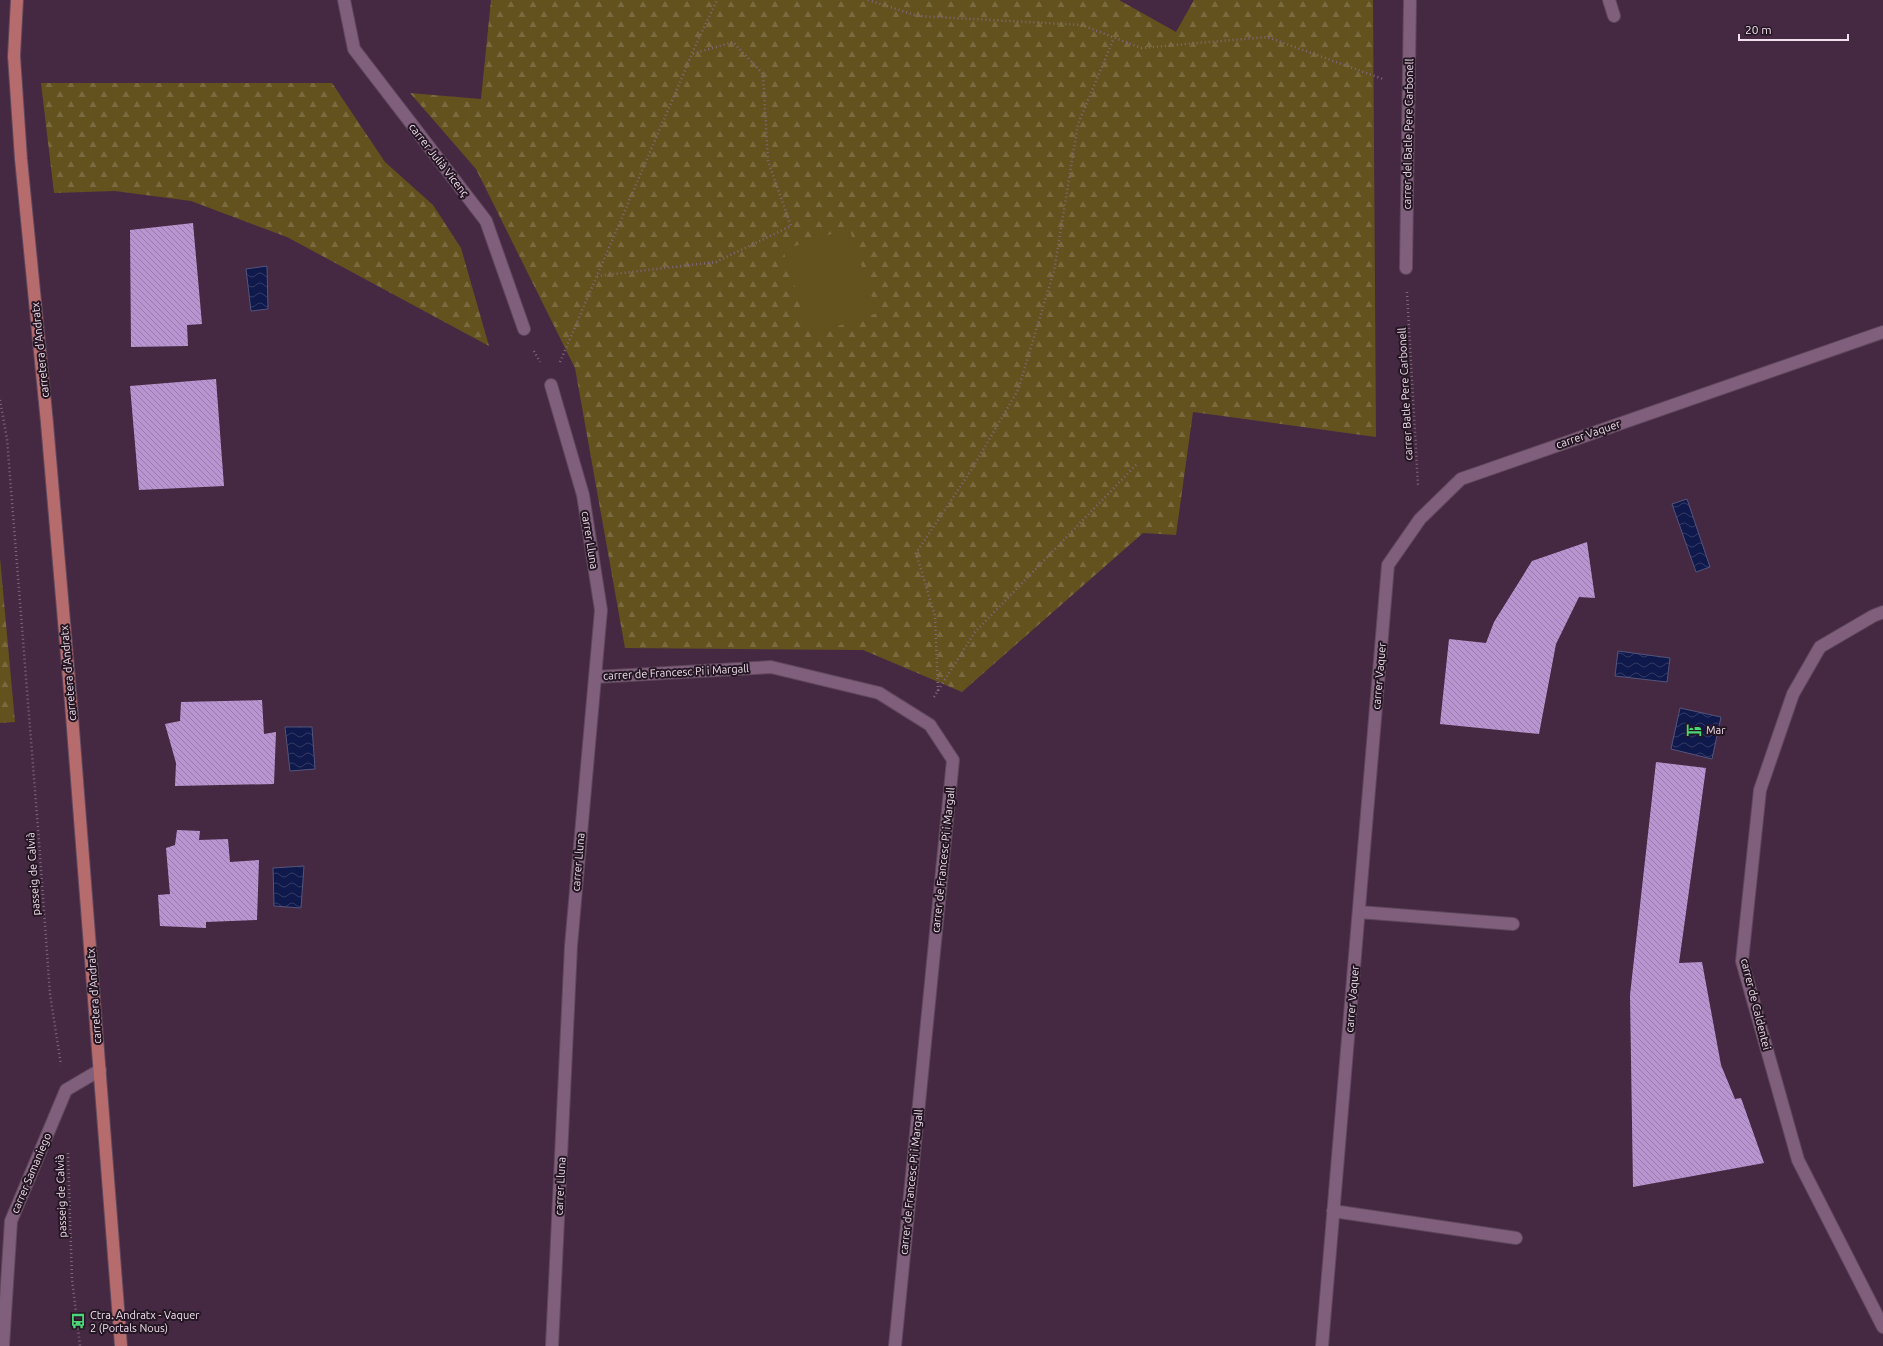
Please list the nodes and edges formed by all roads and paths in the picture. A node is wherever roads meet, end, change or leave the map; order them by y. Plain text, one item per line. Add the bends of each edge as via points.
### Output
1 (17, 0) edge
2 (344, 0) edge
3 (717, 0) edge
4 (868, 0) edge
5 (1410, 0) edge
6 (1609, 0) edge
7 (1614, 16) dead end
8 (1114, 38) junction
9 (692, 54) junction
10 (1409, 88) junction
11 (1406, 268) joint
12 (597, 276) junction
13 (524, 329) joint
14 (1883, 332) edge
15 (551, 385) junction
16 (0, 400) edge
17 (1138, 463) dead end
18 (1420, 519) junction
19 (1883, 612) edge
20 (595, 677) junction
21 (938, 691) junction
22 (920, 719) junction
23 (1359, 912) junction
24 (1513, 924) dead end
25 (100, 1070) junction
26 (66, 1090) junction
27 (68, 1145) dead end
28 (1334, 1211) junction
29 (1516, 1238) dead end
30 (1883, 1327) edge
31 (3, 1346) edge
32 (80, 1346) edge
33 (121, 1346) edge
34 (552, 1346) edge
35 (895, 1346) edge
36 (1322, 1346) edge

1 - 25 main road, carretera d'Andratx via 14,56 21,159 48,430
2 - 13 street, carrer Julià Vicenç via 354,49 486,221
3 - 9 path
4 - 8 path via 918,16 1082,25
5 - 10 street, carrer del Batle Pere Carbonell
6 - 7 street
8 - 10 path via 1141,48 1267,37
8 - 21 path via 1078,124 1054,271 1018,390 972,469 916,553 935,616
9 - 12 path
9 - 12 path via 734,42 763,74 768,161 792,226 716,262
10 - 11 street, carrer del Batle Pere Carbonell
11 - 18 path, carrer Batle Pere Carbonell
12 - 15 path
13 - 15 path
14 - 18 street, carrer Vaquer via 1461,479
15 - 20 street, carrer Lluna via 583,495 601,610
16 - 26 path, passeig de Calvià via 8,447 50,994
17 - 21 path via 975,632
18 - 23 street, carrer Vaquer via 1388,565
19 - 30 street, carrer de Caldentei via 1820,647 1793,694 1760,790 1742,960 1798,1160
20 - 22 street, carrer de Francesc Pi i Margall via 771,668 879,693
20 - 34 street, carrer Lluna via 571,946
21 - 22 path
22 - 35 street, carrer de Francesc Pi i Margall via 930,725 953,760
23 - 24 street
23 - 28 street, carrer Vaquer
25 - 26 street
25 - 33 main road, carretera d'Andratx
26 - 31 street, carrer Samaniego via 11,1222
27 - 32 path, passeig de Calvià via 72,1279
28 - 29 street
28 - 36 street, carrer Vaquer

